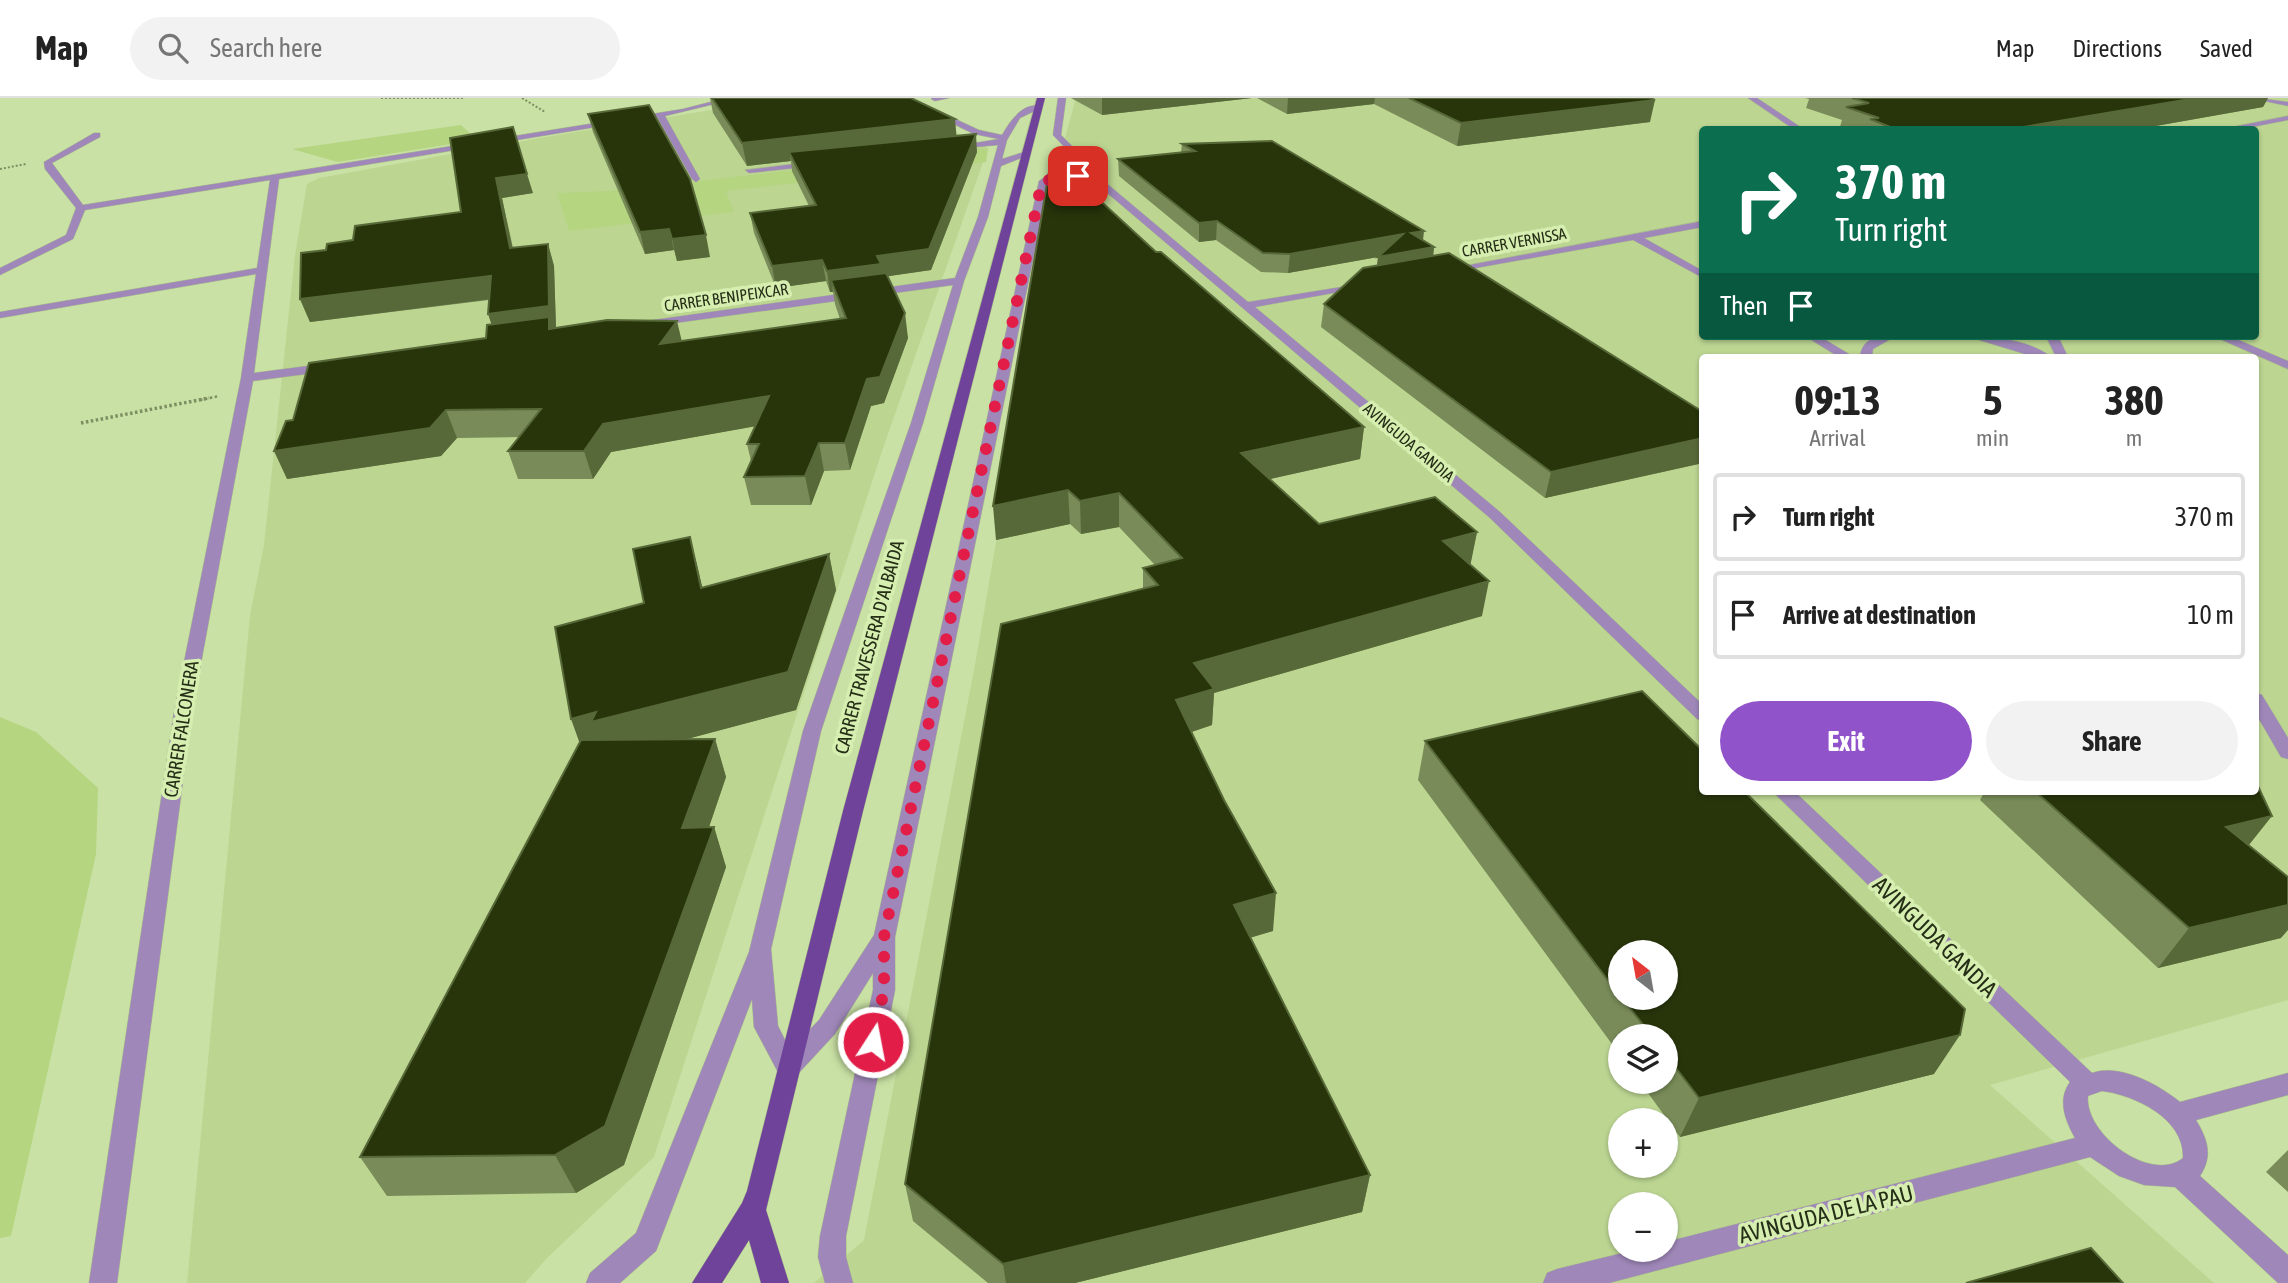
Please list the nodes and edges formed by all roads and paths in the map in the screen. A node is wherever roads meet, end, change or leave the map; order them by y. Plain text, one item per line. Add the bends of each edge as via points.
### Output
1 (381, 98) edge
2 (464, 98) edge
3 (735, 98) edge
4 (904, 98) edge
5 (945, 98) edge
6 (1062, 98) edge
7 (1752, 98) edge
8 (2262, 98) edge
9 (935, 99) edge
10 (1024, 100) dead end
11 (1040, 102) edge
12 (2288, 104) edge
13 (660, 115) junction
14 (2288, 118) edge
15 (1795, 126) edge
16 (2243, 126) edge
17 (97, 135) dead end
18 (1003, 140) junction
19 (949, 148) edge
20 (1027, 154) junction
21 (1079, 158) junction
22 (829, 161) edge
23 (997, 164) junction
24 (749, 170) edge
25 (275, 177) junction
26 (696, 179) dead end
27 (1042, 181) junction
28 (1102, 184) junction
29 (81, 208) junction
30 (1699, 225) edge
31 (1636, 237) junction
32 (264, 270) junction
33 (0, 272) edge
34 (1436, 272) edge
35 (1699, 273) edge
36 (959, 281) junction
37 (1369, 284) edge
38 (1248, 305) junction
39 (0, 314) edge
40 (630, 326) edge
41 (1818, 340) edge
42 (1878, 340) edge
43 (1989, 340) edge
44 (2229, 340) edge
45 (1842, 354) edge
46 (1866, 354) edge
47 (2038, 354) edge
48 (2288, 365) edge
49 (340, 366) edge
50 (245, 385) junction
51 (81, 422) dead end
52 (2259, 704) edge
53 (1699, 711) edge
54 (2288, 753) edge
55 (1786, 795) edge
56 (884, 937) junction
57 (760, 949) junction
58 (788, 1069) junction
59 (2087, 1083) junction
60 (2288, 1084) edge
61 (2176, 1114) junction
62 (2095, 1144) junction
63 (2180, 1175) junction
64 (753, 1210) junction
65 (2288, 1273) edge
66 (103, 1283) edge
67 (600, 1283) edge
68 (706, 1283) edge
69 (775, 1283) edge
70 (839, 1283) edge
71 (1557, 1283) edge

1 - 2 path
3 - 13 street
4 - 18 street
5 - 9 street
6 - 21 street, AVINGUDA GANDIA via 1057,135
7 - 15 street
8 - 12 street
10 - 11 street
11 - 18 street via 1017,116
11 - 20 main road, CARRER TRAVESSERA D'ALBAIDA
13 - 25 street
13 - 26 street
14 - 16 street
17 - 29 street via 48,162
18 - 19 street
18 - 23 street
20 - 23 street
20 - 58 main road, CARRER TRAVESSERA D'ALBAIDA
21 - 27 street
21 - 28 street, AVINGUDA GANDIA
22 - 24 street
23 - 36 street
25 - 29 street
25 - 32 street, CARRER FALCONERA
27 - 28 street via 1078,176
27 - 56 street
28 - 38 street, AVINGUDA GANDIA
29 - 33 street via 70,237
30 - 31 street, CARRER VERNISSA
31 - 34 street, CARRER VERNISSA
31 - 35 street
32 - 39 street
32 - 50 street, CARRER FALCONERA
36 - 40 street, CARRER BENIPEIXCAR
36 - 57 street via 885,520 811,731
37 - 38 street
38 - 53 street, AVINGUDA GANDIA via 1495,515
41 - 45 street
42 - 46 street
43 - 47 street
44 - 48 street
49 - 50 street
50 - 51 path
50 - 66 street, CARRER FALCONERA via 183,712
52 - 54 street
55 - 59 street, AVINGUDA GANDIA
56 - 58 street via 827,1027
56 - 70 street via 884,990 833,1236 832,1257
57 - 58 street via 766,1027
57 - 67 street via 646,1242
58 - 64 main road, CARRER TRAVESSERA D'ALBAIDA
59 - 61 street via 2118,1082 2137,1088
59 - 62 street via 2077,1090 2073,1101 2075,1115
60 - 61 street
61 - 63 street via 2197,1144 2198,1159 2191,1170
62 - 63 street via 2136,1170
62 - 71 street, AVINGUDA DE LA PAU
63 - 65 street
64 - 68 main road, CARRER TRAVESSERA D'ALBAIDA
64 - 69 main road

